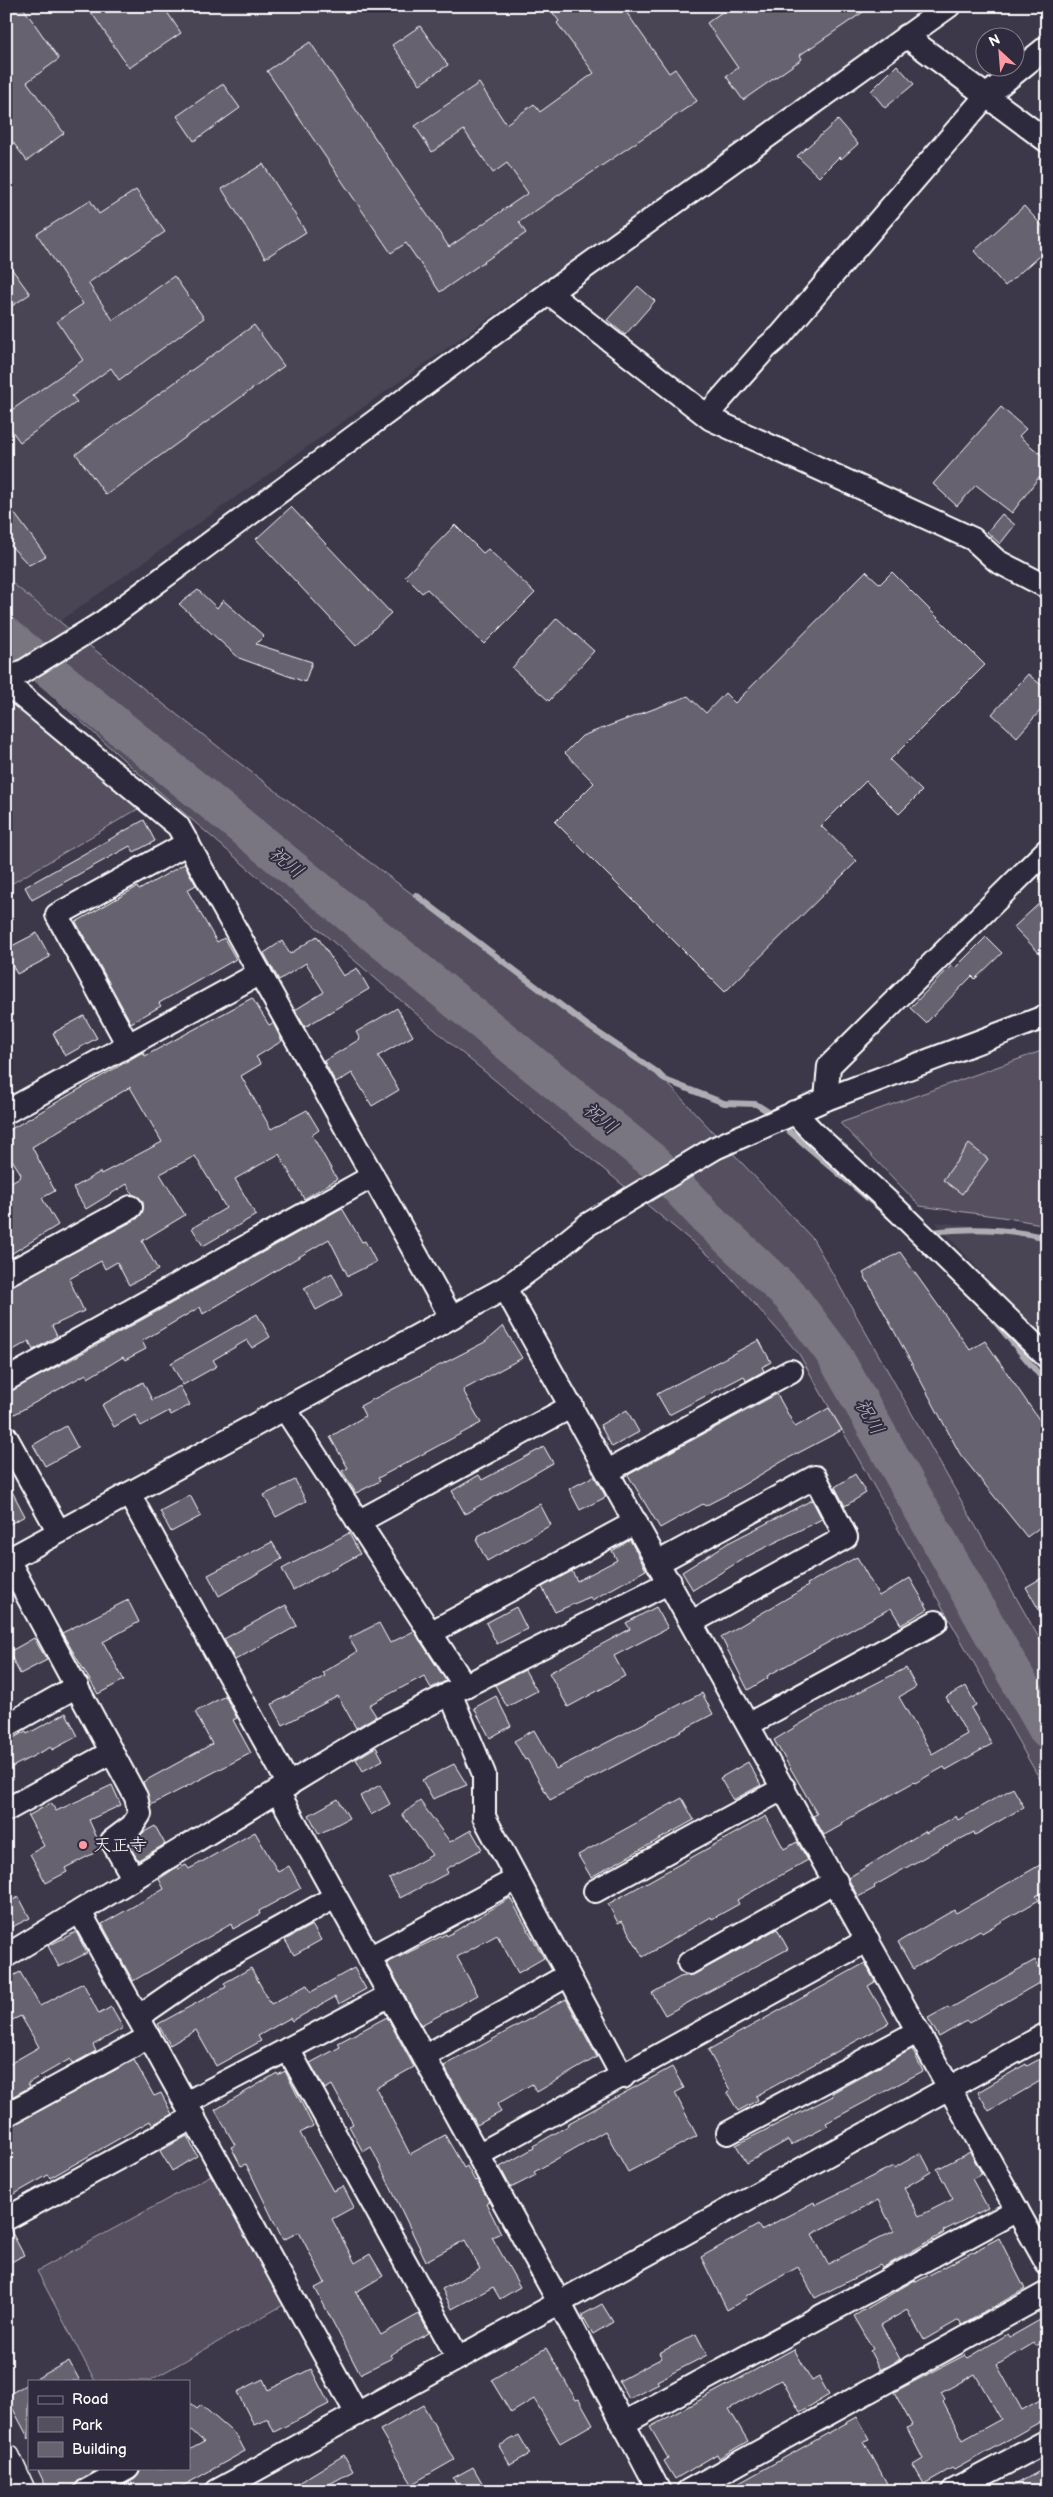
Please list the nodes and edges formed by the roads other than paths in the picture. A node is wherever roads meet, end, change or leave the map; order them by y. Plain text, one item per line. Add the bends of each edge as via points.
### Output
1 (949, 6) edge
2 (906, 36) junction
3 (1047, 48) edge
4 (986, 96) junction
5 (1047, 141) edge
6 (549, 293) junction
7 (707, 415) junction
8 (1047, 588) edge
9 (8, 681) edge
10 (188, 843) junction
11 (1047, 850) edge
12 (260, 973) junction
13 (1047, 1016) edge
14 (128, 1045) junction
15 (826, 1099) junction
16 (6, 1112) edge
17 (794, 1112) junction
18 (373, 1176) junction
19 (131, 1207) dead end
20 (6, 1275) edge
21 (505, 1288) junction
22 (451, 1318) junction
23 (1047, 1357) edge
24 (791, 1371) dead end
25 (6, 1380) edge
26 (572, 1406) junction
27 (285, 1409) junction
28 (6, 1437) edge
29 (608, 1471) junction
30 (129, 1494) junction
31 (358, 1522) junction
32 (636, 1522) junction
33 (59, 1532) junction
34 (7, 1560) edge
35 (659, 1562) junction
36 (670, 1582) junction
37 (692, 1622) junction
38 (936, 1622) dead end
39 (430, 1633) junction
40 (76, 1686) junction
41 (457, 1690) junction
42 (749, 1724) junction
43 (6, 1726) edge
44 (112, 1752) junction
45 (284, 1788) junction
46 (784, 1788) junction
47 (6, 1810) edge
48 (134, 1879) junction
49 (517, 1879) junction
50 (836, 1881) junction
51 (595, 1892) dead end
52 (335, 1897) junction
53 (80, 1912) junction
54 (868, 1940) junction
55 (6, 1956) edge
56 (369, 1958) junction
57 (689, 1963) dead end
58 (568, 1975) junction
59 (390, 1995) junction
60 (138, 2018) junction
61 (917, 2032) junction
62 (1047, 2034) edge
63 (149, 2037) junction
64 (288, 2049) junction
65 (424, 2057) junction
66 (622, 2077) junction
67 (948, 2089) junction
68 (190, 2110) junction
69 (6, 2115) edge
70 (728, 2133) dead end
71 (478, 2156) junction
72 (1017, 2210) junction
73 (6, 2220) edge
74 (1047, 2264) edge
75 (1047, 2293) edge
76 (559, 2302) junction
77 (458, 2358) junction
78 (357, 2414) junction
79 (622, 2424) junction
80 (1047, 2440) edge
81 (6, 2458) edge
82 (124, 2470) edge
83 (21, 2491) edge
84 (86, 2491) edge
85 (217, 2491) edge
86 (659, 2491) edge
87 (688, 2491) edge
88 (953, 2491) edge

1 - 2 street
2 - 4 street
2 - 6 street
3 - 4 street
4 - 5 street
4 - 7 street via 781,335
6 - 7 street
6 - 9 street via 119,610
7 - 8 street via 973,539 998,561
9 - 10 street via 178,826
10 - 12 street
10 - 14 street via 57,915
11 - 15 street via 829,1066
12 - 14 street
12 - 18 street
13 - 15 street
14 - 16 street
15 - 17 street
17 - 21 street via 715,1148 652,1185 587,1225
17 - 23 street
18 - 22 street
18 - 25 street
19 - 20 street
21 - 22 street
21 - 26 street
22 - 27 street
24 - 29 street
26 - 29 street
26 - 31 street
27 - 30 street
27 - 31 street
28 - 33 street
29 - 32 street
30 - 33 street
30 - 45 street
31 - 39 street
32 - 35 street
32 - 39 street
33 - 34 street
34 - 40 street
35 - 36 street
35 - 37 street via 815,1477 846,1537
36 - 37 street
36 - 41 street
37 - 42 street
38 - 42 street
39 - 41 street
40 - 43 street
40 - 44 street
41 - 45 street via 378,1730
41 - 49 street via 484,1774 484,1817
42 - 46 street
44 - 47 street
44 - 48 street via 136,1797 140,1814 132,1826 112,1841
45 - 48 street
45 - 52 street
46 - 50 street
46 - 51 street
48 - 53 street
49 - 56 street
49 - 58 street
50 - 54 street
50 - 57 street
52 - 56 street
52 - 60 street via 213,1965
53 - 55 street
53 - 60 street
54 - 61 street
54 - 66 street
56 - 59 street
58 - 65 street
58 - 66 street
59 - 64 street
59 - 65 street
60 - 63 street
61 - 67 street
61 - 70 street
62 - 67 street
63 - 68 street
63 - 69 street
64 - 68 street
64 - 77 street
65 - 71 street
66 - 71 street
67 - 72 street
67 - 76 street
68 - 73 street
68 - 78 street
71 - 76 street
72 - 74 street
72 - 79 street
75 - 87 street
76 - 77 street
76 - 79 street
77 - 78 street
78 - 85 street
79 - 86 street
80 - 88 street
81 - 83 main road
82 - 84 street

